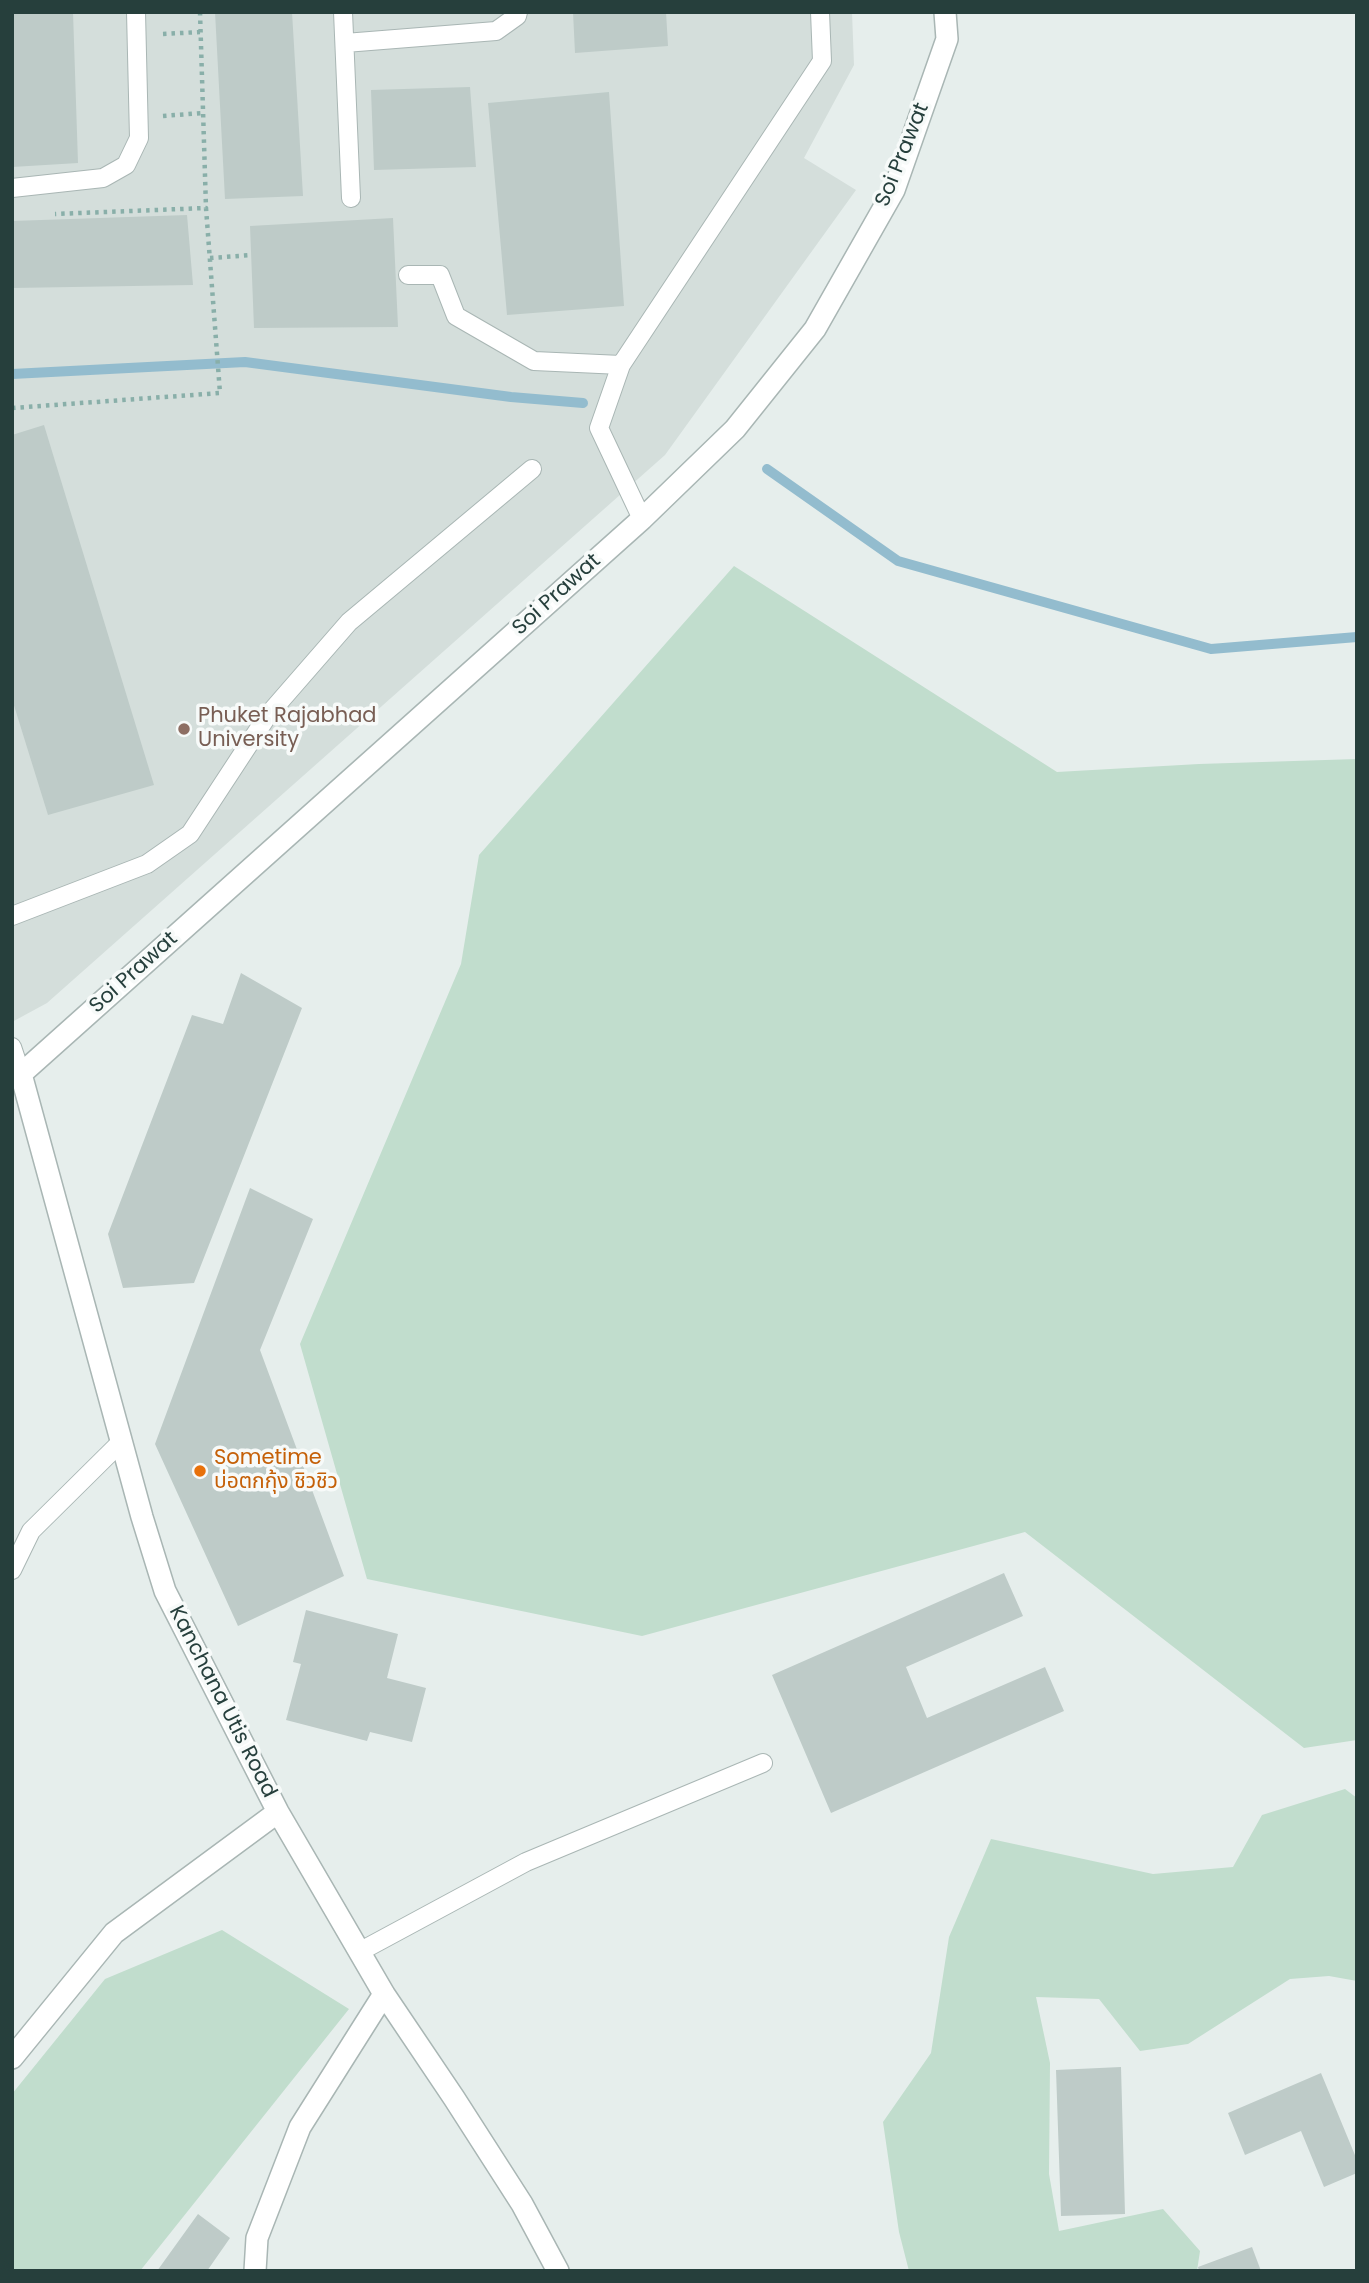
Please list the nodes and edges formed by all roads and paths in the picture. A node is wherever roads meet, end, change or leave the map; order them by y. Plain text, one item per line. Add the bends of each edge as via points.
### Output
1 (136, 12) edge
2 (200, 12) edge
3 (343, 12) edge
4 (518, 12) edge
5 (820, 12) edge
6 (945, 12) edge
7 (200, 32) junction
8 (136, 35) junction
9 (345, 43) junction
10 (203, 113) junction
11 (138, 117) junction
12 (12, 188) edge
13 (351, 198) dead end
14 (206, 208) junction
15 (52, 214) dead end
16 (252, 255) dead end
17 (209, 258) junction
18 (408, 275) dead end
19 (621, 365) junction
20 (12, 408) edge
21 (532, 468) dead end
22 (642, 519) junction
23 (12, 916) edge
24 (12, 1047) edge
25 (22, 1074) junction
26 (122, 1441) junction
27 (12, 1570) edge
28 (762, 1763) dead end
29 (278, 1812) junction
30 (359, 1952) junction
31 (384, 1994) junction
32 (12, 2058) edge
33 (255, 2271) edge
34 (558, 2271) edge

1 - 8 lane
2 - 7 path
3 - 9 lane
4 - 9 lane via 496,31
5 - 19 lane via 822,61
6 - 22 street, Soi Prawat via 947,39 894,190 815,329 734,429
7 - 8 path
7 - 10 path
8 - 11 lane
9 - 13 lane
10 - 11 path
10 - 14 path
11 - 12 lane via 139,138 126,165 103,178
14 - 15 path
14 - 17 path
16 - 17 path
17 - 20 path via 220,393
18 - 19 lane via 440,275 456,316 534,361
19 - 22 lane via 599,428
21 - 23 lane via 349,622 268,715 190,834 147,864
22 - 25 street, Soi Prawat
24 - 25 lane
25 - 26 street, Kanchana Utis Road
26 - 27 lane via 31,1531
26 - 29 street, Kanchana Utis Road via 164,1591
28 - 30 lane via 526,1862
29 - 30 street, Kanchana Utis Road
29 - 32 street via 114,1933
30 - 31 street, Kanchana Utis Road
31 - 33 street via 300,2127 257,2238
31 - 34 street, Kanchana Utis Road via 522,2204

